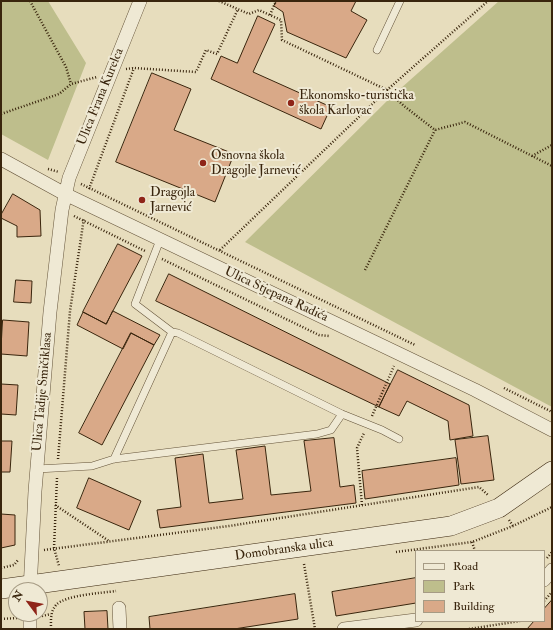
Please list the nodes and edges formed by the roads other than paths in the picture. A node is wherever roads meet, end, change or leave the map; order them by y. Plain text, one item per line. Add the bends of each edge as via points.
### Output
1 (140, 1) edge
2 (400, 1) edge
3 (377, 50) dead end
4 (1, 159) edge
5 (65, 194) junction
6 (160, 240) junction
7 (172, 332) junction
8 (342, 414) junction
9 (552, 430) edge
10 (399, 439) dead end
11 (114, 459) junction
12 (37, 469) junction
13 (552, 471) edge
14 (552, 570) edge
15 (545, 579) edge
16 (30, 582) edge
17 (48, 584) edge
18 (119, 608) dead end
19 (415, 620) edge
20 (120, 629) edge
21 (344, 629) edge

1 - 5 street, Ulica Frana Kurelca via 64,175
2 - 3 lane
4 - 5 street, Ulica Stjepana Radića
5 - 6 street, Ulica Stjepana Radića
5 - 12 street, Ulica Tadije Smičiklasa via 50,312
6 - 7 lane via 135,304
6 - 9 street, Ulica Stjepana Radića via 475,390
7 - 8 lane
7 - 11 lane
8 - 10 lane
8 - 11 lane via 331,430 317,434
11 - 12 lane via 92,466
12 - 16 street, Ulica Tadije Smičiklasa
13 - 17 main road, Domobranska ulica via 499,508 451,526
14 - 15 street
18 - 20 street
19 - 21 street

